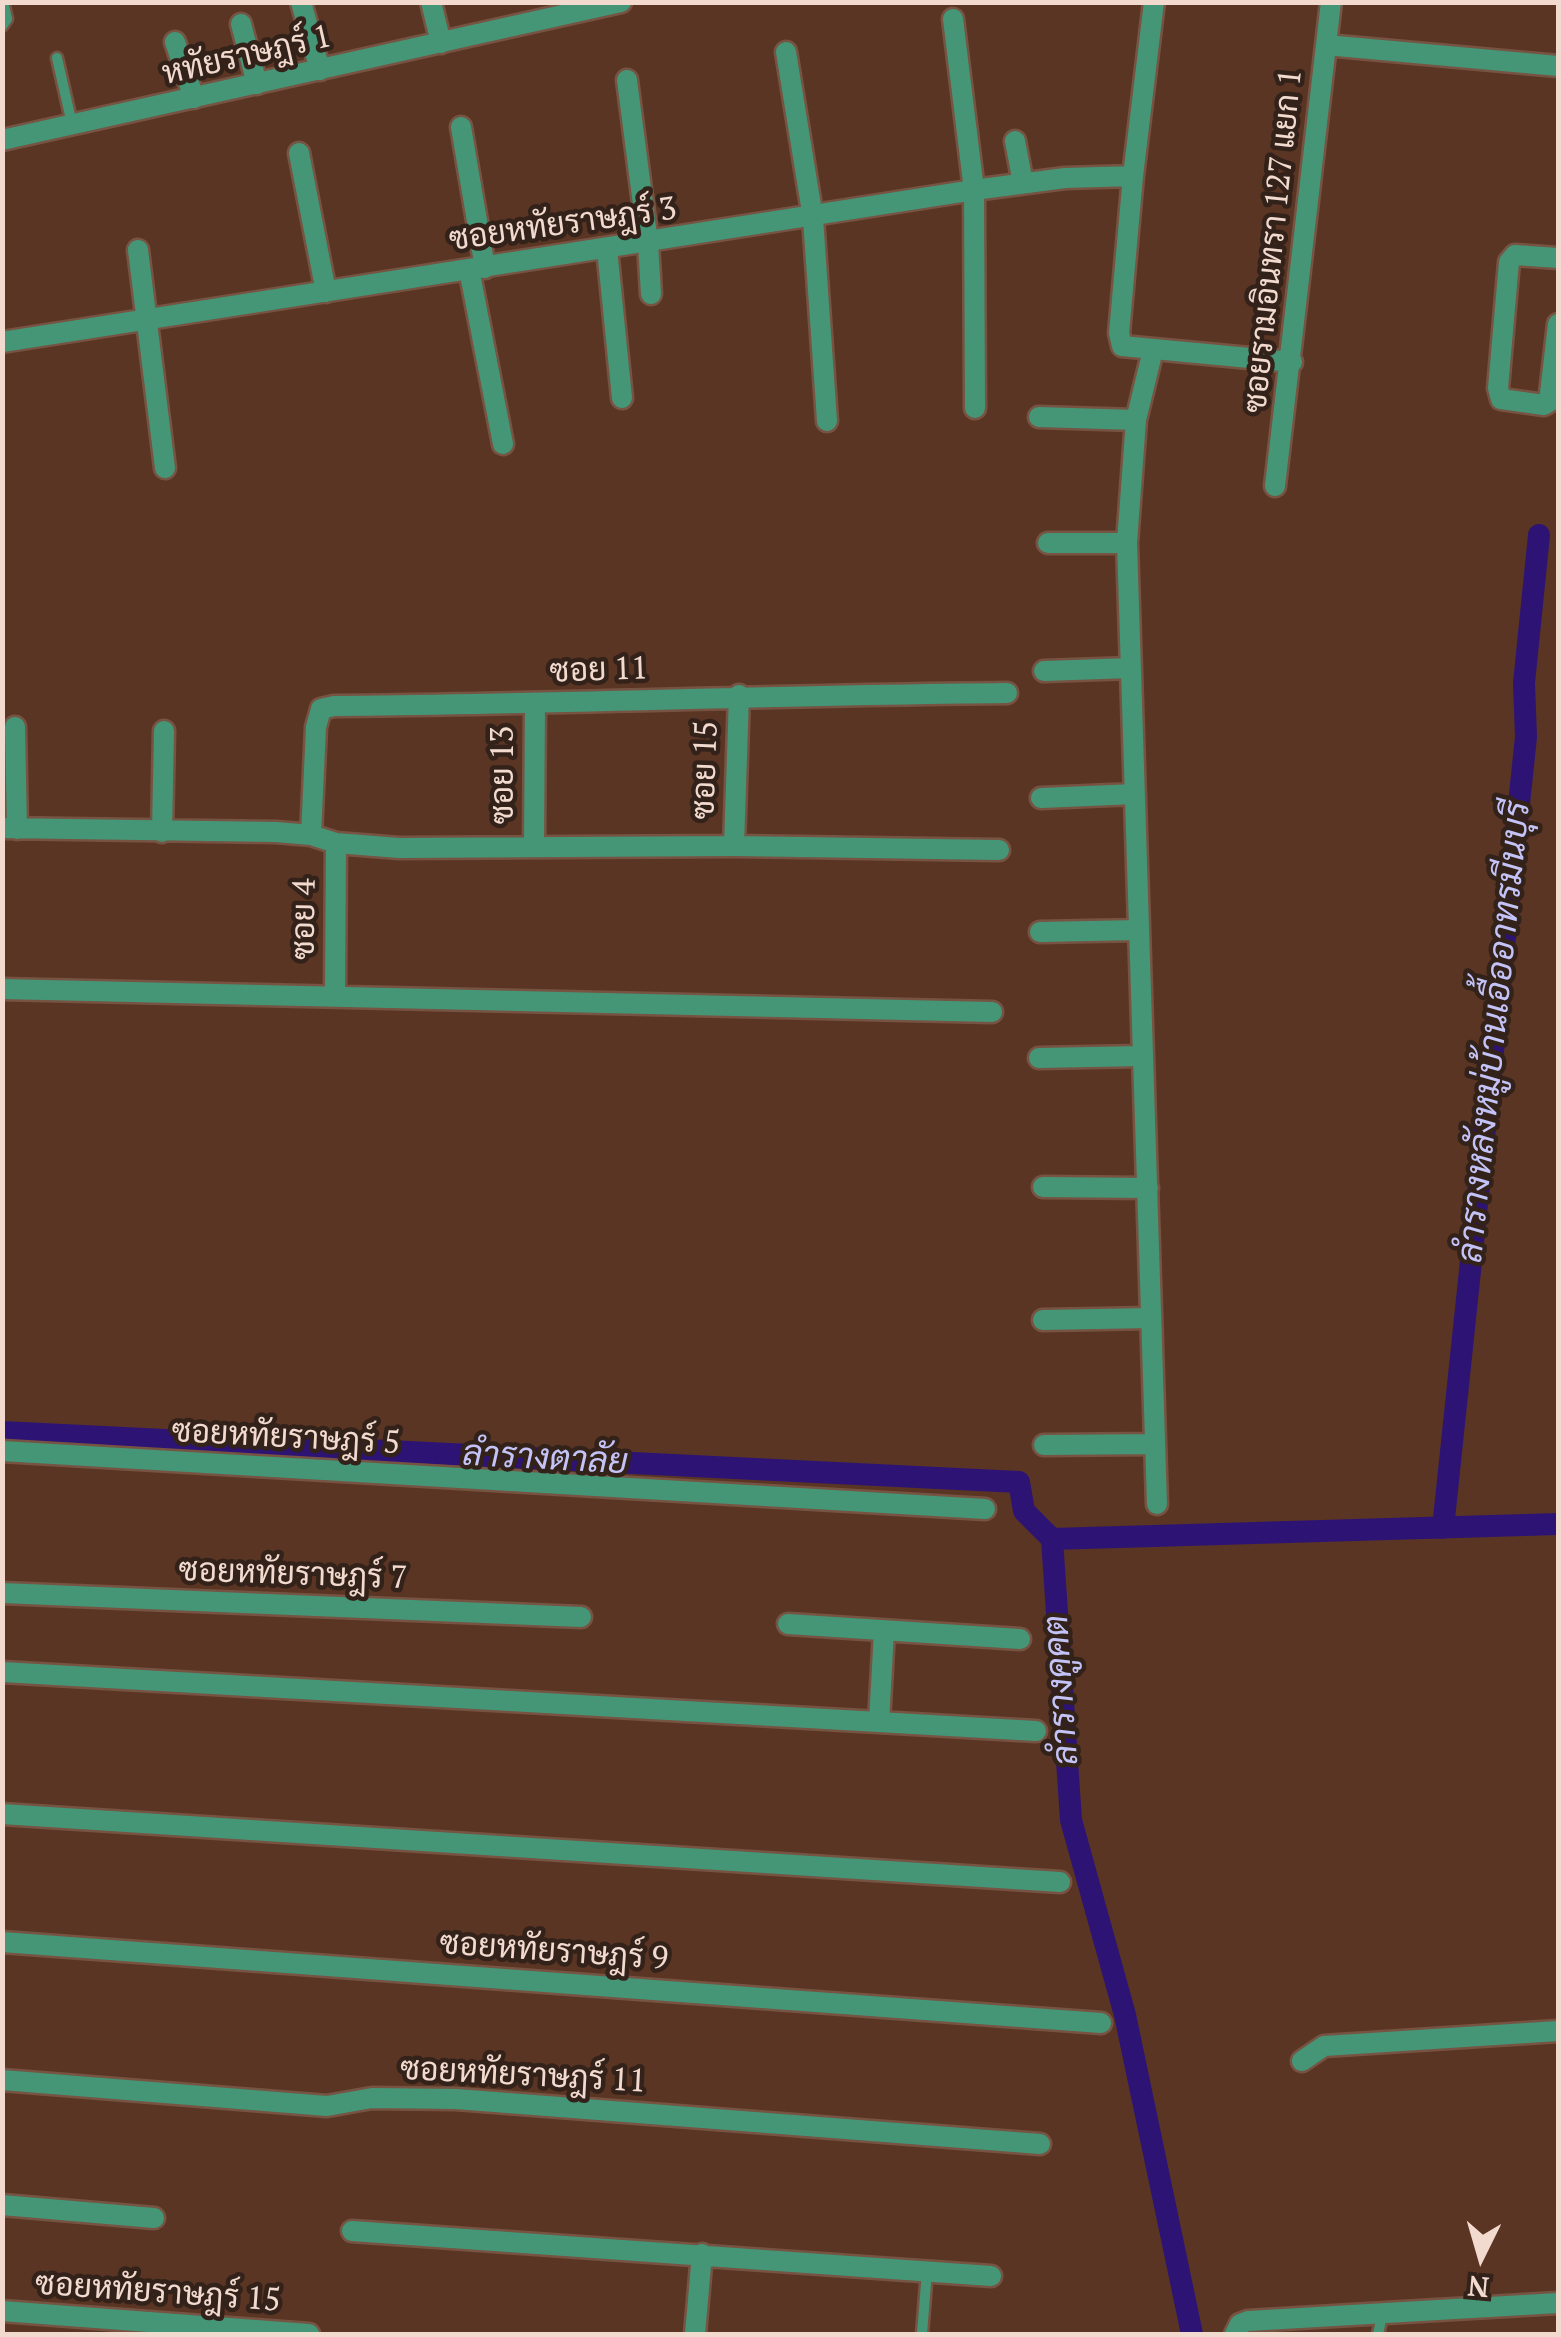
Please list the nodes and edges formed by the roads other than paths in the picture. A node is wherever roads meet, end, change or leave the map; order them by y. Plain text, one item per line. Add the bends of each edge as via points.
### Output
1 (3, 2) edge
2 (302, 2) edge
3 (431, 2) edge
4 (621, 2) edge
5 (1154, 2) edge
6 (1331, 2) edge
7 (570, 8) edge
8 (953, 19) dead end
9 (242, 24) dead end
10 (2, 26) edge
11 (176, 42) dead end
12 (440, 43) junction
13 (1326, 45) junction
14 (786, 52) dead end
15 (56, 58) dead end
16 (1558, 66) edge
17 (320, 70) junction
18 (627, 80) dead end
19 (257, 84) junction
20 (194, 98) junction
21 (73, 125) junction
22 (461, 127) dead end
23 (2, 140) edge
24 (1015, 142) dead end
25 (299, 153) dead end
26 (1132, 176) junction
27 (1023, 184) junction
28 (974, 190) junction
29 (813, 218) junction
30 (648, 243) junction
31 (607, 249) junction
32 (138, 250) dead end
33 (1558, 258) edge
34 (477, 268) junction
35 (326, 292) junction
36 (651, 294) dead end
37 (146, 320) junction
38 (1558, 324) edge
39 (2, 342) edge
40 (1153, 350) junction
41 (1292, 362) junction
42 (1555, 397) edge
43 (622, 398) dead end
44 (975, 408) dead end
45 (1039, 417) dead end
46 (827, 420) dead end
47 (1136, 420) junction
48 (503, 444) dead end
49 (165, 468) dead end
50 (1276, 486) dead end
51 (1048, 543) dead end
52 (1127, 543) junction
53 (1131, 668) junction
54 (1044, 671) dead end
55 (1007, 693) dead end
56 (738, 695) junction
57 (535, 704) junction
58 (15, 727) dead end
59 (164, 730) dead end
60 (1135, 794) junction
61 (1042, 798) dead end
62 (10, 828) edge
63 (162, 832) junction
64 (310, 836) junction
65 (336, 843) junction
66 (534, 846) junction
67 (734, 846) junction
68 (999, 850) dead end
69 (1139, 930) junction
70 (1040, 932) dead end
71 (2, 989) edge
72 (334, 995) junction
73 (992, 1012) dead end
74 (1143, 1056) junction
75 (1039, 1058) dead end
76 (1043, 1187) dead end
77 (1148, 1188) junction
78 (1152, 1318) junction
79 (1042, 1320) dead end
80 (1044, 1444) dead end
81 (1156, 1444) junction
82 (2, 1451) edge
83 (1158, 1504) dead end
84 (985, 1509) dead end
85 (2, 1593) edge
86 (581, 1616) dead end
87 (788, 1624) dead end
88 (884, 1630) junction
89 (1020, 1638) dead end
90 (2, 1672) edge
91 (879, 1722) junction
92 (1036, 1731) dead end
93 (2, 1814) edge
94 (1060, 1882) dead end
95 (2, 1942) edge
96 (1101, 2023) dead end
97 (1558, 2032) edge
98 (1302, 2061) dead end
99 (2, 2080) edge
100 (1040, 2144) dead end
101 (2, 2205) edge
102 (154, 2218) dead end
103 (352, 2232) dead end
104 (702, 2254) junction
105 (927, 2271) junction
106 (992, 2276) dead end
107 (1558, 2302) edge
108 (2, 2311) edge
109 (1383, 2312) junction
110 (309, 2334) edge
111 (695, 2334) edge
112 (922, 2334) edge
113 (1235, 2334) edge
114 (1378, 2334) edge

1 - 10 lane
2 - 17 street
3 - 12 street
4 - 7 street, หทัยราษฎร์ 1
5 - 26 street
6 - 13 street, ซอยรามอินทรา 127 แยก 1
7 - 12 street, หทัยราษฎร์ 1
8 - 28 street
9 - 19 street
11 - 20 street
12 - 17 street, หทัยราษฎร์ 1
13 - 16 street
13 - 41 street, ซอยรามอินทรา 127 แยก 1
14 - 29 street
15 - 21 lane
17 - 19 street, หทัยราษฎร์ 1
18 - 30 street
19 - 20 street, หทัยราษฎร์ 1
20 - 21 street, หทัยราษฎร์ 1
21 - 23 street, หทัยราษฎร์ 1
22 - 34 street
24 - 27 street
25 - 35 street
26 - 27 street, ซอยหทัยราษฎร์ 3
26 - 40 street via 1119,333 1122,346
27 - 28 street, ซอยหทัยราษฎร์ 3
28 - 29 street, ซอยหทัยราษฎร์ 3
28 - 44 street
29 - 30 street, ซอยหทัยราษฎร์ 3
29 - 46 street
30 - 31 street, ซอยหทัยราษฎร์ 3
30 - 36 street
31 - 34 street, ซอยหทัยราษฎร์ 3
31 - 43 street
32 - 37 street
33 - 42 street via 1514,254 1509,262 1498,388 1507,401 1544,405
34 - 35 street, ซอยหทัยราษฎร์ 3
34 - 48 street
35 - 37 street, ซอยหทัยราษฎร์ 3
37 - 39 street, ซอยหทัยราษฎร์ 3
37 - 49 street
38 - 42 street
40 - 41 street
40 - 47 street
41 - 50 street, ซอยรามอินทรา 127 แยก 1
45 - 47 street
47 - 52 street
51 - 52 street
52 - 53 street
53 - 54 street
53 - 60 street
55 - 56 street, ซอย 11
56 - 57 street, ซอย 11
56 - 67 street, ซอย 15
57 - 64 street, ซอย 11 via 320,709
57 - 66 street, ซอย 13
58 - 62 street
59 - 63 street
60 - 61 street
60 - 69 street
62 - 63 street
63 - 64 street
64 - 65 street
65 - 66 street
65 - 72 street, ซอย 4
66 - 67 street
67 - 68 street
69 - 70 street
69 - 74 street
71 - 72 street
72 - 73 street
74 - 75 street
74 - 77 street
76 - 77 street
77 - 78 street
78 - 79 street
78 - 81 street
80 - 81 street
81 - 83 street
82 - 84 street, ซอยหทัยราษฎร์ 5
85 - 86 street, ซอยหทัยราษฎร์ 7
87 - 88 street
88 - 89 street
88 - 91 street
90 - 91 street
91 - 92 street
93 - 94 street
95 - 96 street, ซอยหทัยราษฎร์ 9
97 - 98 street via 1324,2046
99 - 100 street, ซอยหทัยราษฎร์ 11 via 326,2106 372,2098 456,2099
101 - 102 street
103 - 104 street
104 - 105 street
104 - 111 street
105 - 106 street
105 - 112 lane
107 - 109 street
108 - 110 street, ซอยหทัยราษฎร์ 15
109 - 113 street via 1248,2321
109 - 114 lane

